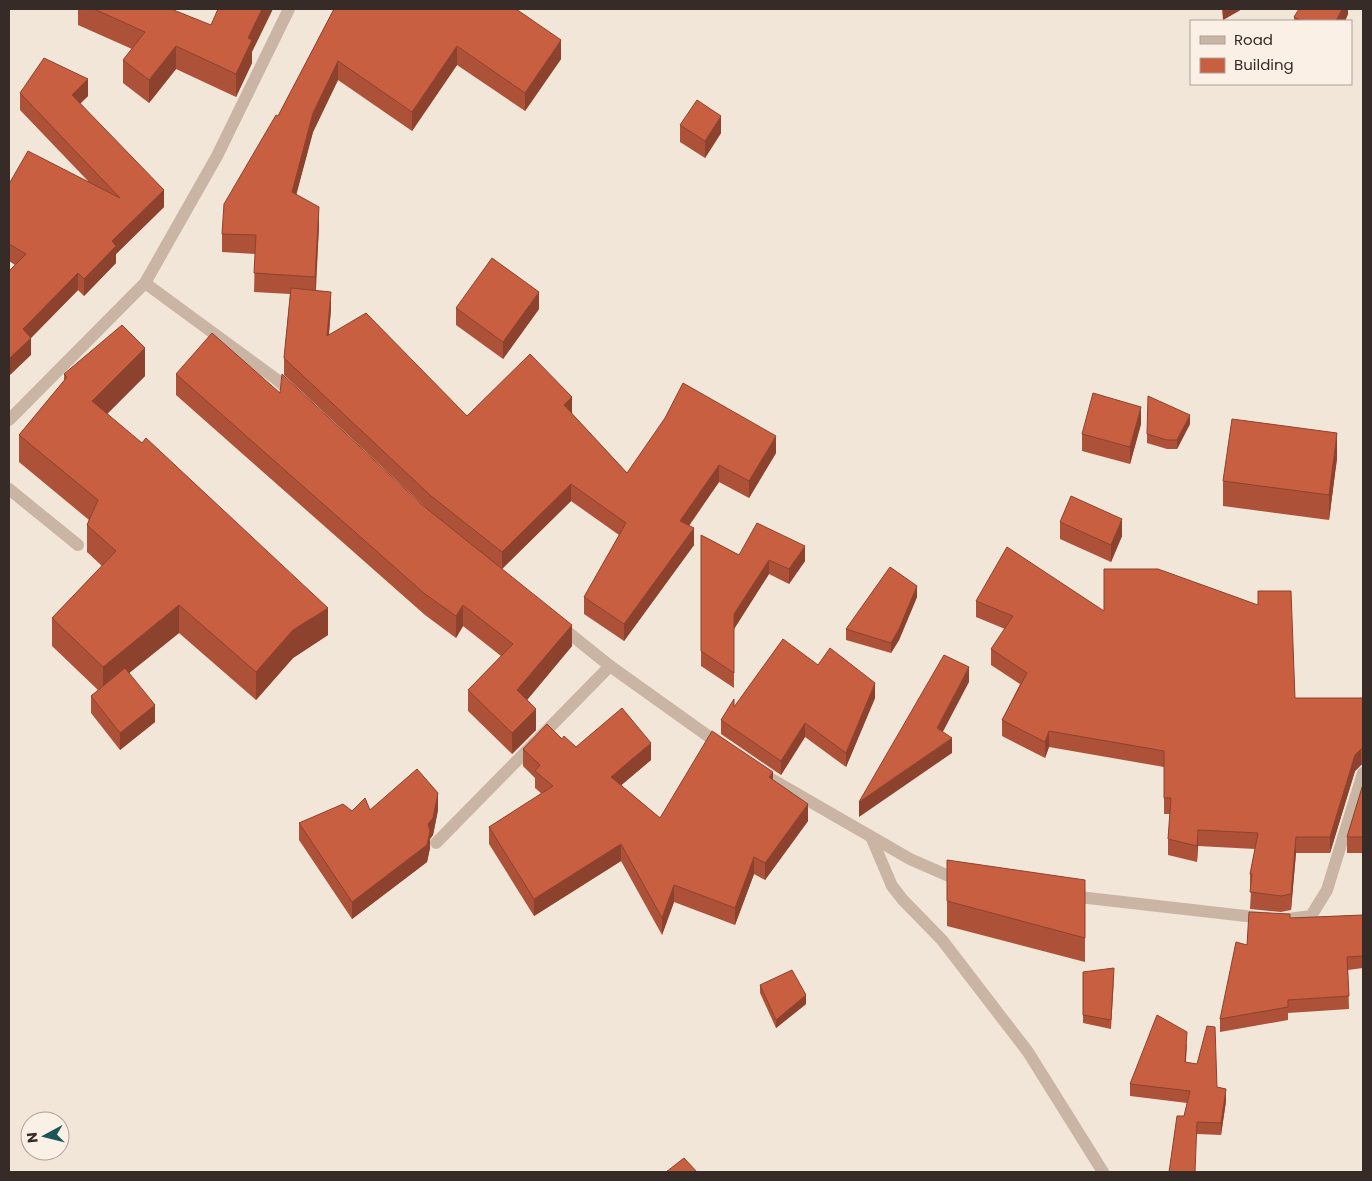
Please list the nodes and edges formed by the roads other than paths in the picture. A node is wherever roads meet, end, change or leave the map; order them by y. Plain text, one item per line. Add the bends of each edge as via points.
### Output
1 (289, 9) edge
2 (145, 283) junction
3 (305, 406) edge
4 (9, 420) edge
5 (9, 488) edge
6 (78, 545) dead end
7 (549, 617) edge
8 (610, 666) junction
9 (734, 754) edge
10 (749, 765) edge
11 (1363, 773) edge
12 (872, 839) junction
13 (436, 843) dead end
14 (979, 881) edge
15 (1054, 894) edge
16 (1103, 1172) edge

1 - 2 street via 217,156
2 - 3 street via 276,379
2 - 4 street
5 - 6 street
7 - 8 street
8 - 9 street
8 - 13 street
10 - 12 street
11 - 15 street via 1327,890 1312,916 1281,920
12 - 14 street via 951,877
12 - 16 street via 892,886 942,940 1028,1052

